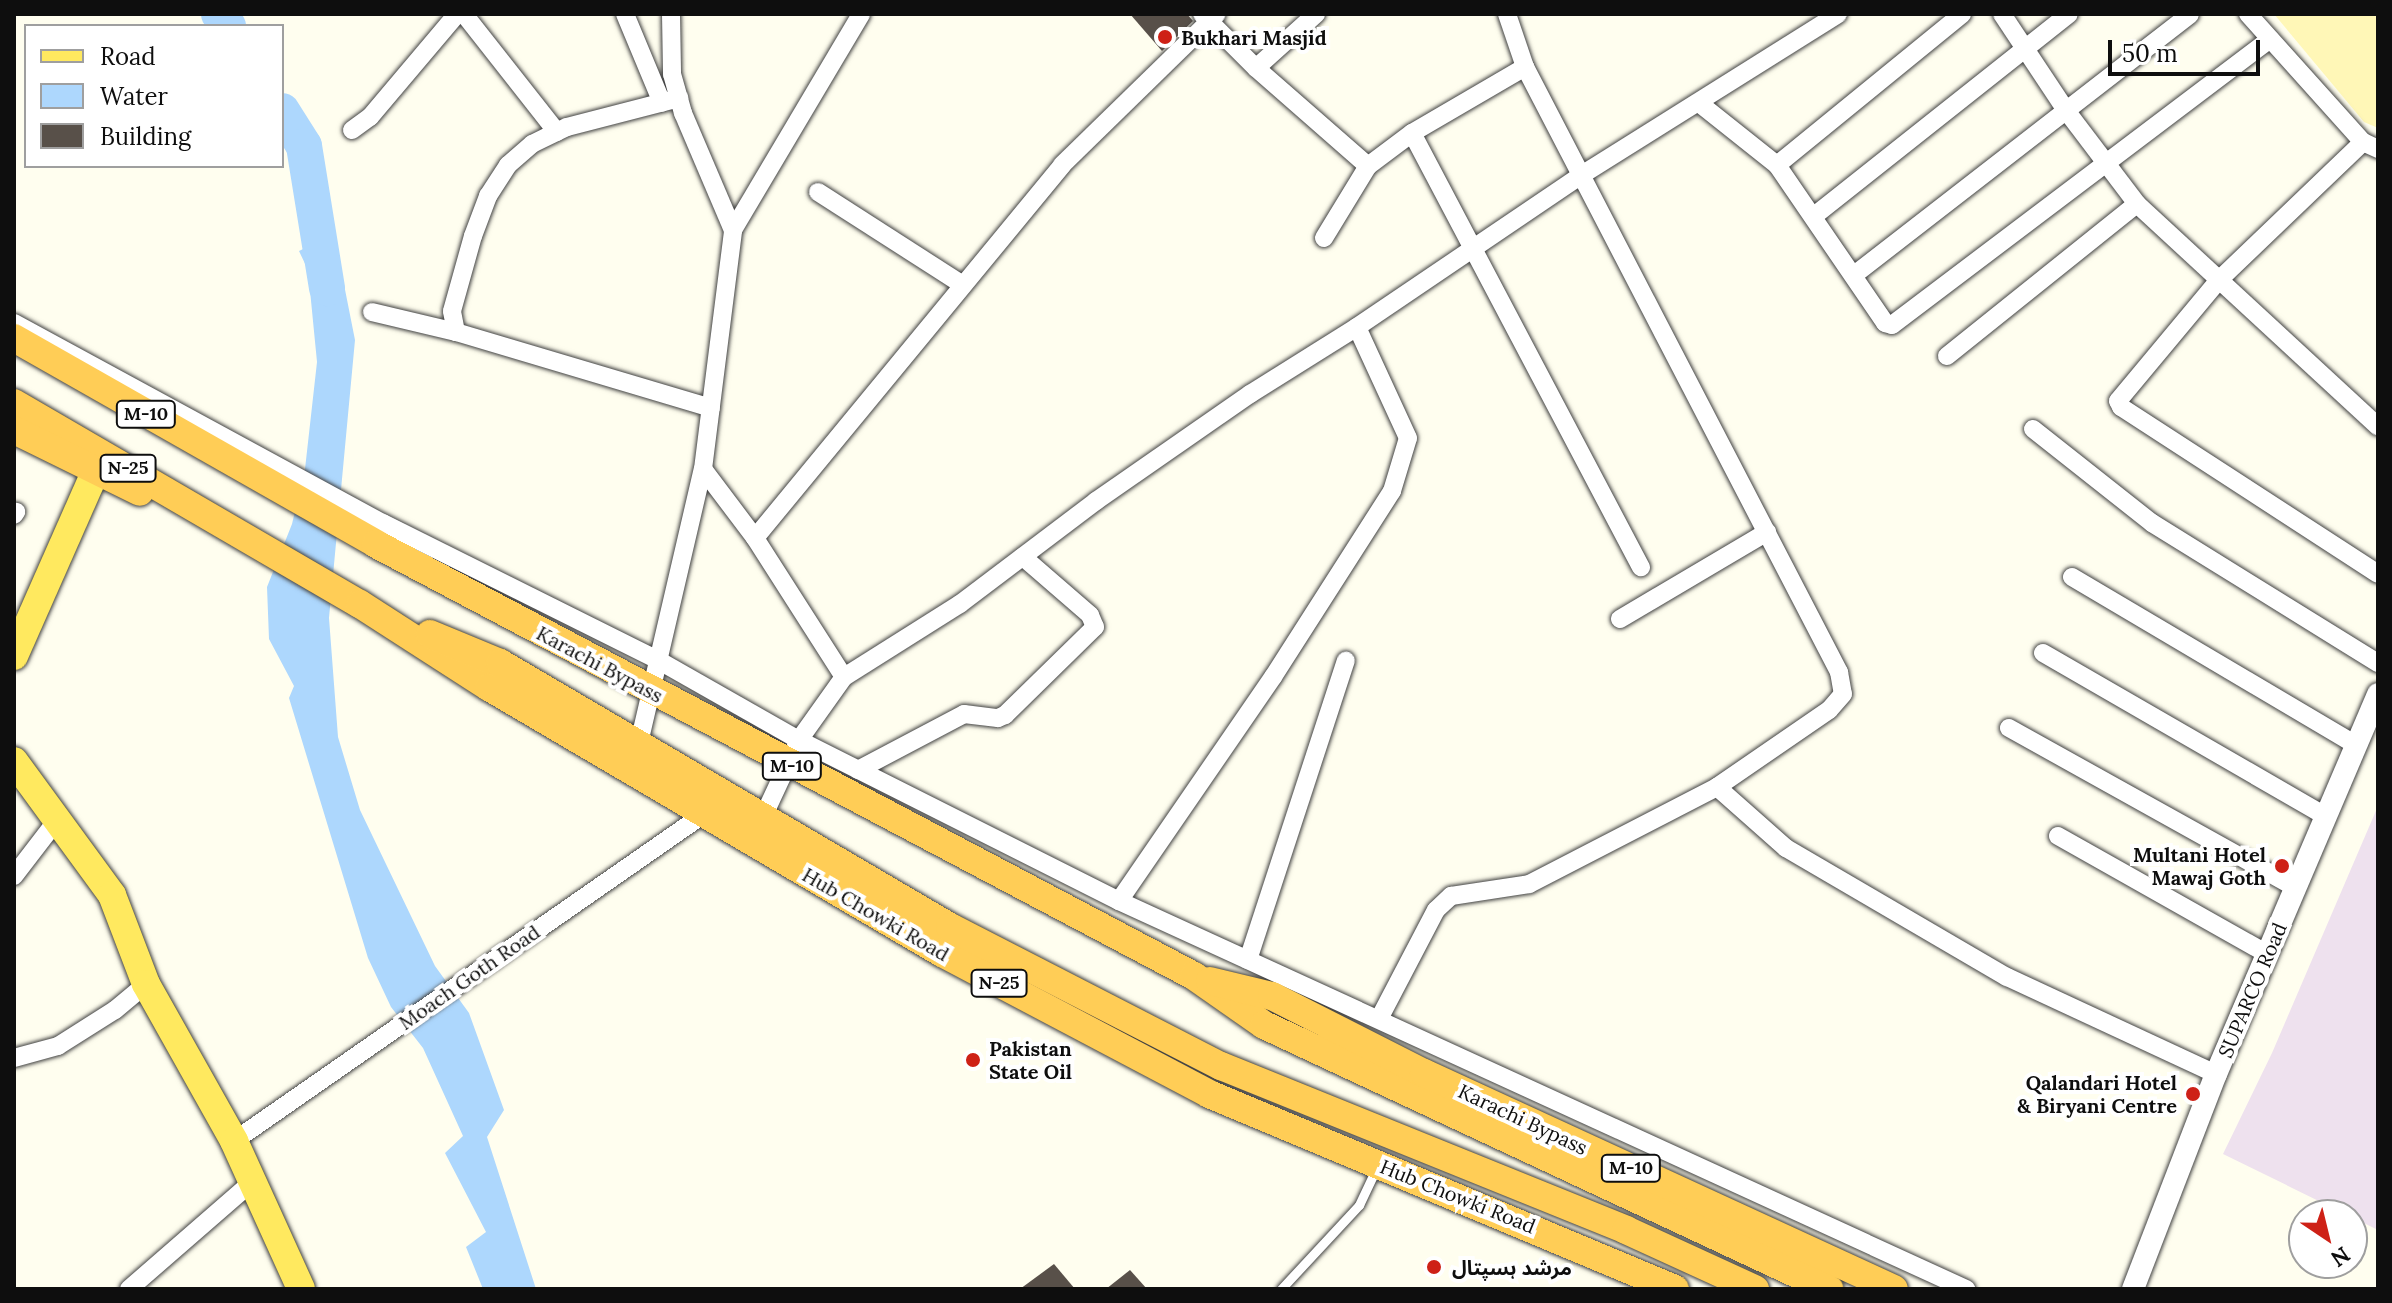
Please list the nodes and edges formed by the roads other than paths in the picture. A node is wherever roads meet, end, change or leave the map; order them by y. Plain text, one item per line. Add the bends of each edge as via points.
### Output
1 (457, 14) edge
2 (464, 14) edge
3 (625, 14) edge
4 (671, 14) edge
5 (861, 14) edge
6 (1316, 14) edge
7 (1507, 14) edge
8 (1838, 14) edge
9 (1962, 14) edge
10 (2002, 14) edge
11 (2069, 14) edge
12 (2190, 14) edge
13 (2248, 14) edge
14 (1210, 16) edge
15 (2270, 39) junction
16 (2023, 47) junction
17 (1525, 67) junction
18 (1256, 68) junction
19 (670, 100) junction
20 (1699, 103) junction
21 (2065, 109) junction
22 (352, 130) dead end
23 (557, 132) junction
24 (1412, 133) junction
25 (2370, 145) edge
26 (1777, 165) junction
27 (2106, 165) junction
28 (1368, 166) junction
29 (1583, 174) junction
30 (818, 192) dead end
31 (2137, 204) junction
32 (1814, 216) junction
33 (733, 230) junction
34 (1324, 238) dead end
35 (1471, 248) junction
36 (1854, 275) junction
37 (2218, 281) junction
38 (963, 285) junction
39 (372, 312) dead end
40 (14, 323) edge
41 (1357, 327) junction
42 (456, 332) junction
43 (14, 338) edge
44 (1947, 356) dead end
45 (14, 403) edge
46 (711, 408) junction
47 (2378, 426) edge
48 (2033, 429) dead end
49 (14, 430) edge
50 (703, 469) junction
51 (95, 472) junction
52 (276, 478) junction
53 (1767, 532) junction
54 (380, 533) junction
55 (755, 538) junction
56 (247, 541) junction
57 (1023, 557) junction
58 (1641, 567) dead end
59 (2378, 574) edge
60 (2072, 577) dead end
61 (352, 600) junction
62 (1620, 619) dead end
63 (2043, 653) dead end
64 (14, 656) edge
65 (658, 660) junction
66 (1346, 661) dead end
67 (2378, 663) edge
68 (844, 677) junction
69 (651, 691) junction
70 (2378, 694) edge
71 (2009, 728) dead end
72 (639, 743) junction
73 (2356, 745) junction
74 (793, 752) junction
75 (14, 761) edge
76 (858, 770) junction
77 (1717, 787) junction
78 (704, 814) junction
79 (764, 815) junction
80 (2327, 817) junction
81 (57, 820) junction
82 (2058, 836) dead end
83 (14, 876) edge
84 (2295, 887) junction
85 (1119, 901) junction
86 (2267, 954) junction
87 (1248, 960) junction
88 (1194, 976) junction
89 (146, 984) junction
90 (1379, 1019) junction
91 (14, 1058) edge
92 (2216, 1074) junction
93 (234, 1141) junction
94 (1378, 1164) junction
95 (252, 1182) junction
96 (129, 1289) edge
97 (301, 1289) edge
98 (1281, 1289) edge
99 (1675, 1289) edge
100 (1755, 1289) edge
101 (1829, 1289) edge
102 (1894, 1289) edge
103 (1966, 1289) edge
104 (2133, 1289) edge

1 - 22 street via 378,108
2 - 23 street
3 - 19 street
4 - 19 street
5 - 33 street
6 - 18 street
7 - 17 street
8 - 20 street
9 - 26 street
10 - 16 street
11 - 16 street
12 - 21 street
13 - 15 street
14 - 18 street
14 - 38 street via 1062,165
15 - 25 street
15 - 27 street
16 - 21 street
16 - 32 street
17 - 24 street
17 - 29 street
18 - 28 street
19 - 23 street
19 - 33 street
20 - 26 street
20 - 29 street
21 - 27 street
21 - 36 street
23 - 42 street via 532,144 508,165 488,196 452,311
24 - 28 street
24 - 35 street
25 - 37 street
26 - 32 street
27 - 31 street
27 - 36 street via 1892,325 1885,323
28 - 34 street
29 - 35 street
29 - 53 street
30 - 38 street
31 - 37 street
31 - 44 street
32 - 36 street
33 - 46 street
35 - 41 street
35 - 58 street
37 - 47 street
37 - 59 street via 2120,395 2121,407
38 - 55 street
39 - 42 street
40 - 52 street
41 - 57 street via 1239,401
41 - 85 street via 1408,438 1392,491 1273,677
42 - 46 street
43 - 52 highway, Karachi Bypass / M-10
45 - 56 highway, Hub Chowki Road / N-25
46 - 50 street
48 - 67 street via 2152,523
49 - 51 highway, Hub Chowki Road / N-25
50 - 55 street
50 - 65 street
51 - 56 highway, Hub Chowki Road / N-25
51 - 64 main road
52 - 54 highway, Karachi Bypass / M-10
53 - 62 street
53 - 77 street via 1839,672 1843,694 1829,710
54 - 65 street
54 - 69 highway, Karachi Bypass / M-10
55 - 68 street
56 - 61 highway, Hub Chowki Road / N-25
57 - 68 street
57 - 76 street via 1090,615 1095,627 1005,715 964,714
60 - 73 street
61 - 72 highway via 500,663
61 - 78 highway, Hub Chowki Road / N-25
63 - 80 street
65 - 69 street
65 - 74 street
66 - 87 street
68 - 74 street
69 - 72 street
69 - 74 highway, Karachi Bypass / M-10
70 - 73 street, SUPARCO Road
71 - 84 street
72 - 79 highway
73 - 80 street, SUPARCO Road
74 - 76 street
74 - 79 street
74 - 88 highway, Karachi Bypass / M-10
75 - 81 main road
76 - 85 street
77 - 90 street via 1529,884 1451,896 1436,910
77 - 92 street via 1786,848 2007,977
78 - 93 street, Moach Goth Road
78 - 94 highway, Hub Chowki Road / N-25 via 942,953 1209,1094
79 - 100 highway via 950,927 1221,1066 1626,1230
80 - 84 street, SUPARCO Road
81 - 83 street
81 - 89 main road via 112,895
82 - 86 street
84 - 86 street, SUPARCO Road
85 - 87 street
86 - 92 street, SUPARCO Road
87 - 90 street
88 - 101 highway, Karachi Bypass / M-10 via 1264,1025 1348,1067
88 - 102 highway, Karachi Bypass / M-10 via 1272,996 1368,1046
89 - 91 street via 58,1046
89 - 93 main road
90 - 103 street
92 - 104 street, SUPARCO Road
93 - 95 main road
94 - 98 lane via 1359,1205
94 - 99 highway, Hub Chowki Road / N-25
95 - 96 street
95 - 97 main road

